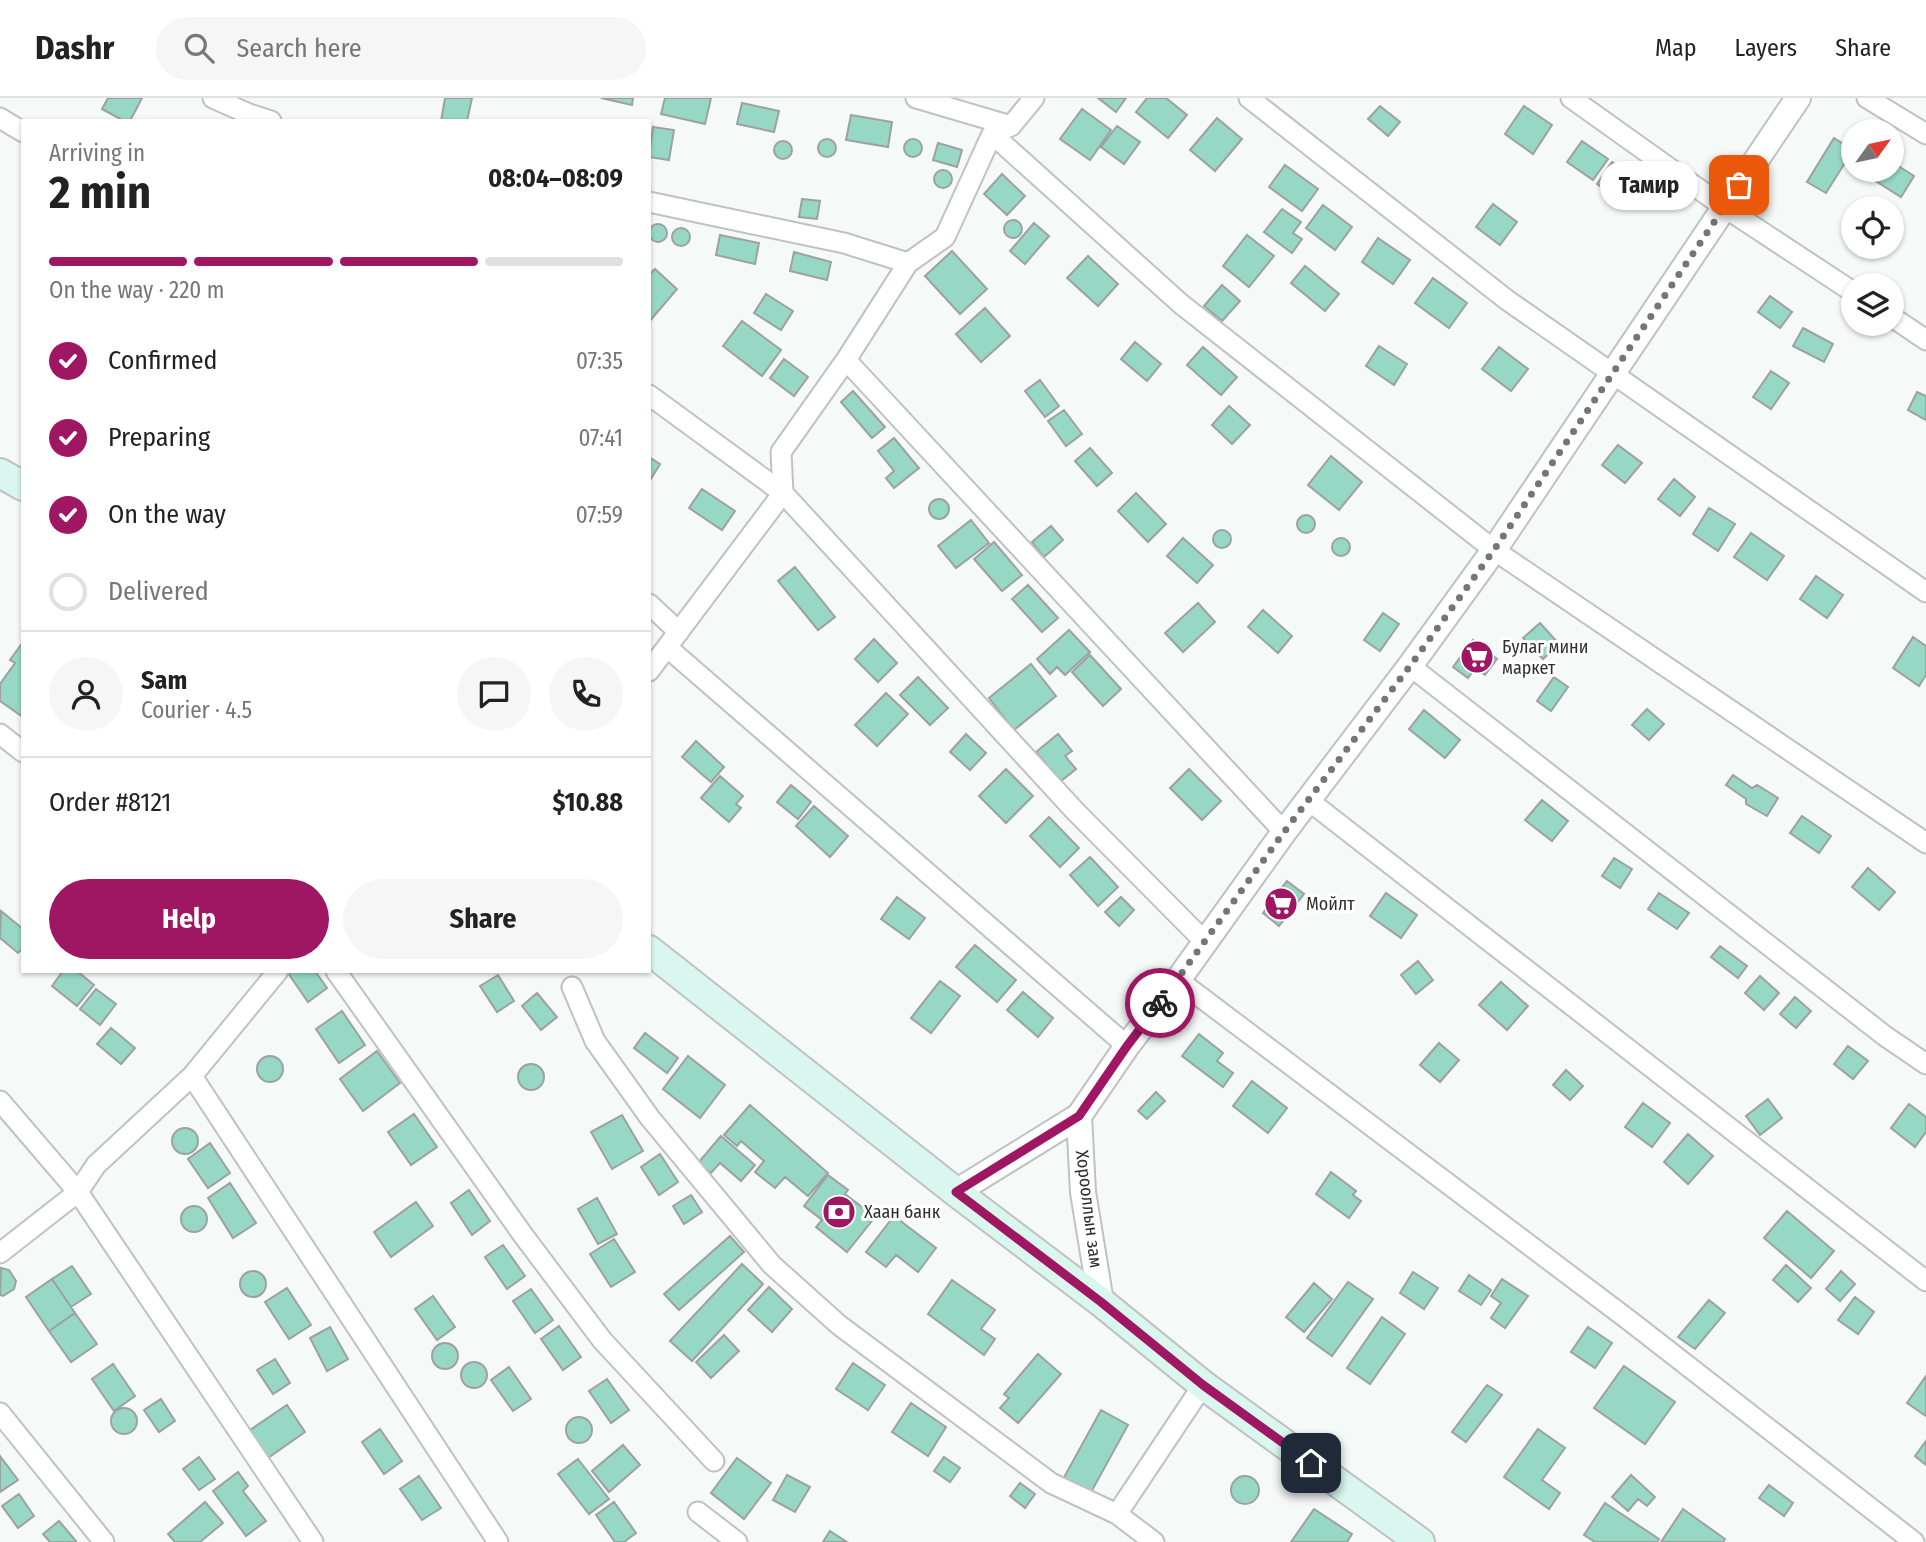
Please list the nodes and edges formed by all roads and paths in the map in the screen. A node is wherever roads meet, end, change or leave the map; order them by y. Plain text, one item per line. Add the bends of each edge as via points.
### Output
1 (213, 98) edge
2 (916, 98) edge
3 (1034, 98) edge
4 (1249, 98) edge
5 (1571, 98) edge
6 (1798, 98) edge
7 (1867, 98) edge
8 (0, 118) edge
9 (265, 119) edge
10 (1011, 126) junction
11 (21, 131) edge
12 (992, 134) junction
13 (1926, 134) edge
14 (651, 202) edge
15 (1724, 207) junction
16 (908, 263) junction
17 (1841, 284) edge
18 (1904, 325) edge
19 (1926, 340) edge
20 (846, 360) junction
21 (1611, 373) junction
22 (651, 396) edge
23 (0, 473) edge
24 (21, 485) edge
25 (783, 493) junction
26 (1494, 550) junction
27 (1926, 592) edge
28 (651, 607) edge
29 (673, 640) junction
30 (1410, 666) junction
31 (651, 668) edge
32 (0, 734) edge
33 (21, 750) edge
34 (1308, 800) junction
35 (1284, 832) junction
36 (1926, 844) edge
37 (1205, 942) junction
38 (651, 952) edge
39 (276, 973) edge
40 (336, 973) edge
41 (1178, 980) junction
42 (572, 987) dead end
43 (1127, 1046) junction
44 (1926, 1064) edge
45 (192, 1076) junction
46 (0, 1101) edge
47 (1079, 1116) junction
48 (78, 1192) junction
49 (956, 1192) junction
50 (0, 1253) edge
51 (1926, 1281) edge
52 (1101, 1302) junction
53 (1203, 1385) junction
54 (0, 1413) edge
55 (714, 1461) dead end
56 (698, 1512) dead end
57 (1117, 1514) junction
58 (104, 1542) edge
59 (313, 1542) edge
60 (498, 1542) edge
61 (737, 1542) edge
62 (1154, 1542) edge
63 (1420, 1542) edge
64 (1914, 1542) edge

1 - 9 street
2 - 10 street
3 - 10 street
4 - 21 street via 1507,300
5 - 15 street
6 - 15 street, Хорооллын зам
7 - 13 street
8 - 11 street
10 - 12 street
12 - 16 street via 945,237
12 - 26 street via 1181,304
14 - 16 street via 844,243
15 - 17 street
15 - 21 street, Хорооллын зам
16 - 20 street
18 - 19 street
20 - 25 street via 781,452
20 - 35 street
21 - 26 street, Хорооллын зам
21 - 27 street
22 - 25 street
23 - 24 main road
25 - 29 street
25 - 37 street via 1075,811
26 - 30 street, Хорооллын зам
26 - 36 street
28 - 29 street
29 - 31 street
29 - 43 street
30 - 34 street, Хорооллын зам
30 - 44 street
32 - 33 street
34 - 35 street, Хорооллын зам
34 - 51 street
35 - 37 street, Хорооллын зам
37 - 41 street, Хорооллын зам
38 - 49 main road
39 - 45 street
40 - 55 street via 602,1340
41 - 43 street, Хорооллын зам
41 - 64 street
42 - 57 street via 595,1041 650,1118 772,1265 839,1325 1051,1483
43 - 47 street, Хорооллын зам
45 - 48 street via 96,1165
45 - 60 street
46 - 48 street
47 - 49 street, Хорооллын зам
47 - 52 street, Хорооллын зам via 1083,1192
48 - 50 street
48 - 59 street
49 - 52 main road
52 - 53 main road
53 - 57 street
53 - 63 main road
54 - 58 street
56 - 61 street
57 - 62 street

